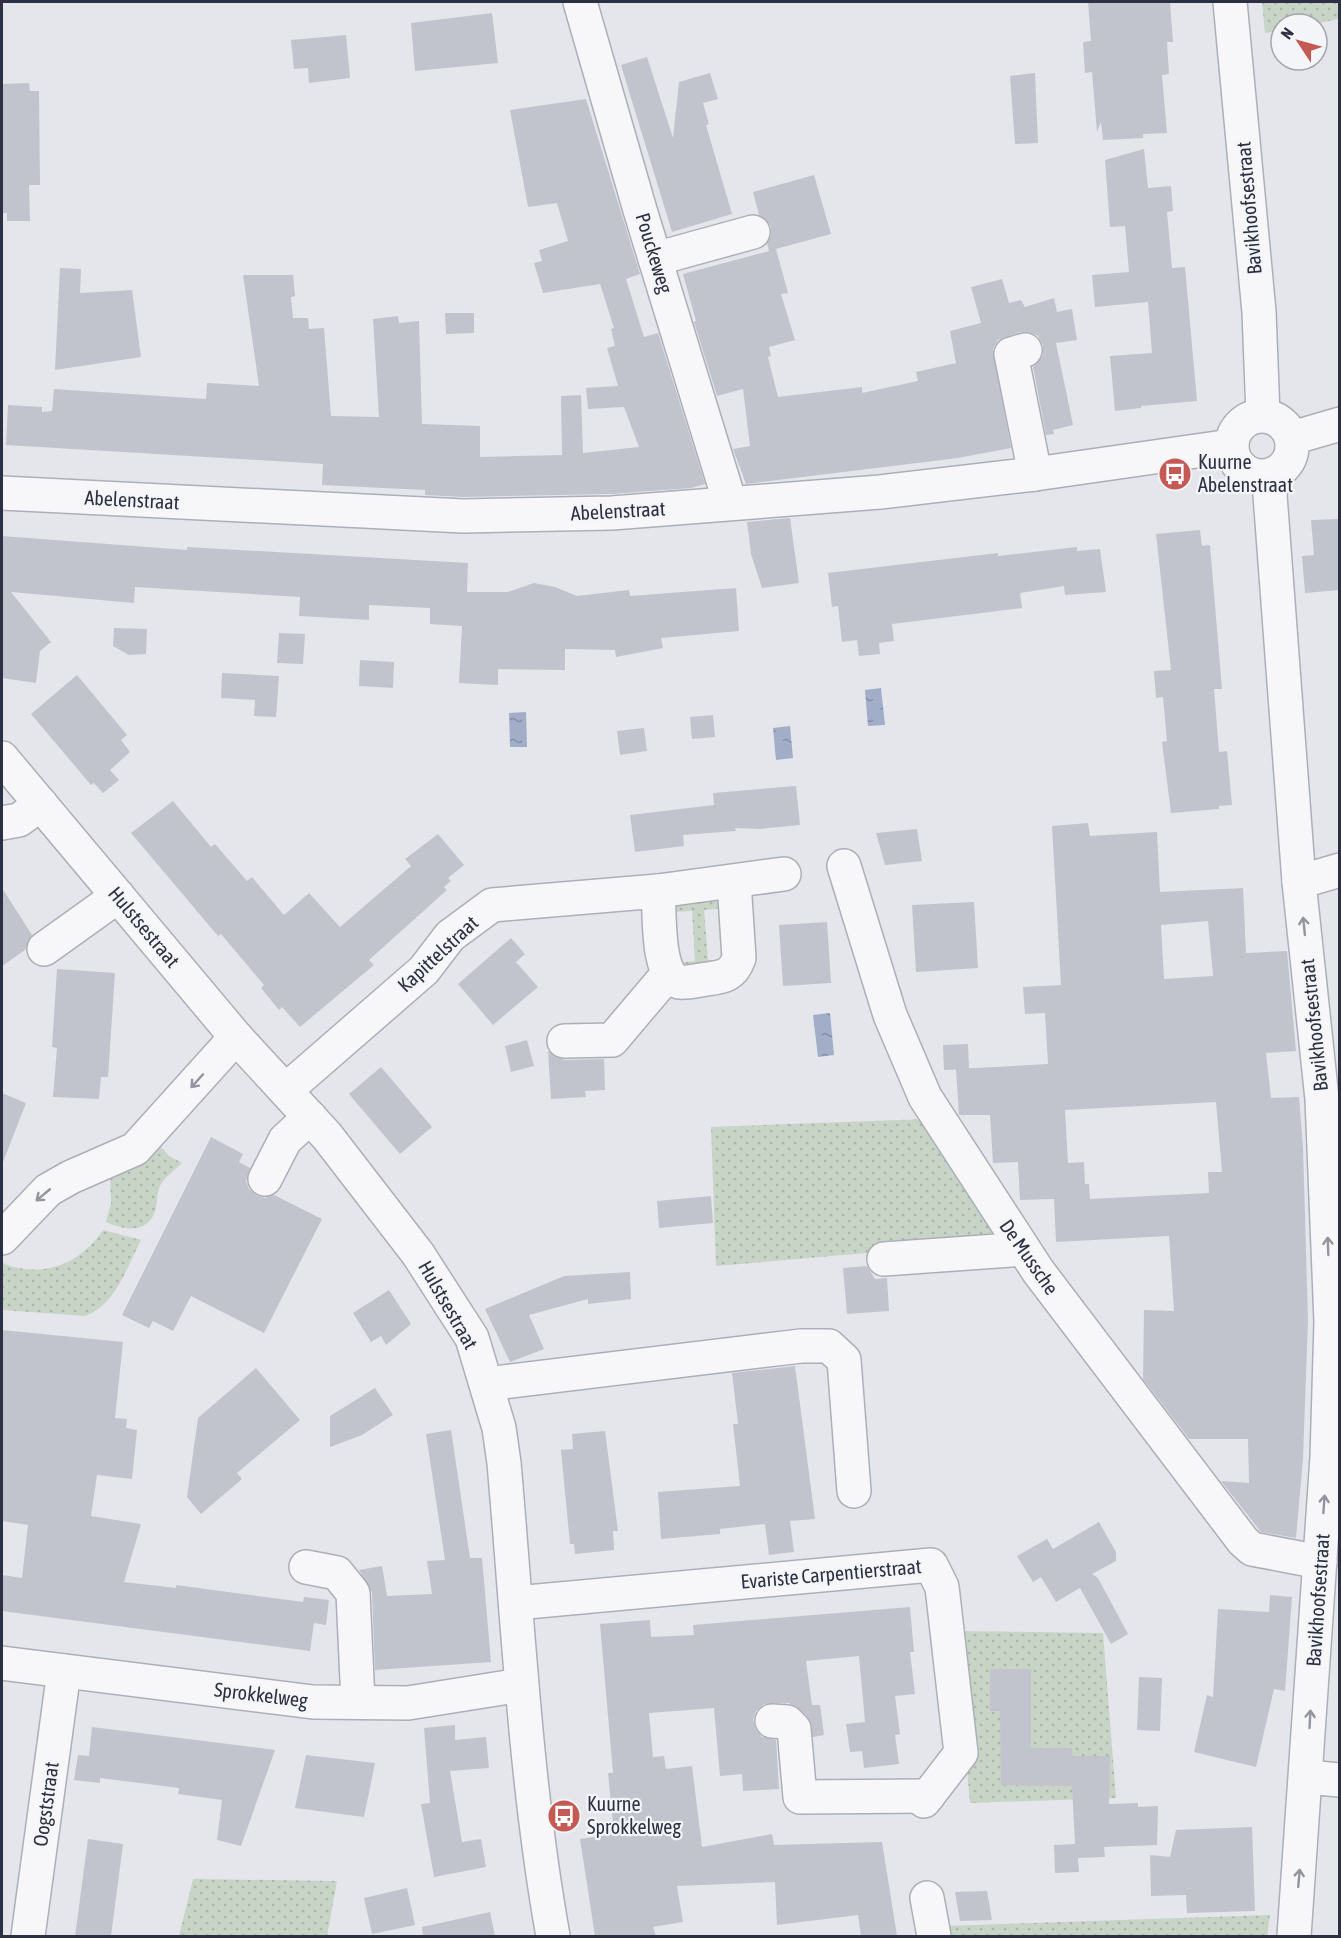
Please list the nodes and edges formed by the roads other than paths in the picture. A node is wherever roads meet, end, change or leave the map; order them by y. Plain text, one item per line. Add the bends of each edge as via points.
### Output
1 (580, 2) edge
2 (1230, 2) edge
3 (753, 232) dead end
4 (655, 259) junction
5 (1025, 350) dead end
6 (1263, 415) junction
7 (1340, 424) edge
8 (1292, 438) junction
9 (1231, 446) junction
10 (1035, 474) junction
11 (1273, 474) junction
12 (2, 493) edge
13 (730, 503) junction
14 (2, 758) edge
15 (41, 804) junction
16 (2, 823) edge
17 (844, 866) dead end
18 (1340, 870) edge
19 (784, 874) dead end
20 (734, 882) junction
21 (1299, 882) junction
22 (658, 891) junction
23 (118, 896) junction
24 (44, 949) dead end
25 (668, 974) junction
26 (236, 1038) junction
27 (564, 1041) dead end
28 (286, 1090) junction
29 (310, 1117) junction
30 (265, 1179) dead end
31 (2, 1238) edge
32 (1020, 1245) junction
33 (884, 1259) dead end
34 (487, 1384) junction
35 (1333, 1456) edge
36 (854, 1491) dead end
37 (1320, 1562) junction
38 (306, 1567) dead end
39 (516, 1603) junction
40 (2, 1663) edge
41 (64, 1671) junction
42 (521, 1685) junction
43 (358, 1702) junction
44 (772, 1721) dead end
45 (1307, 1777) junction
46 (1340, 1780) edge
47 (927, 1898) dead end
48 (28, 1936) edge
49 (553, 1936) edge
50 (934, 1936) edge
51 (1294, 1936) edge

1 - 4 street, Pouckeweg
2 - 6 street, Bavikhoofsestraat via 1259,312
3 - 4 street
4 - 13 street, Pouckeweg
5 - 10 street via 1011,354
6 - 8 street via 1286,426
6 - 9 street via 1240,424
7 - 8 street
8 - 11 street via 1289,459
9 - 10 street, Abelenstraat
9 - 11 street via 1233,456 1245,471 1254,475
10 - 13 street, Abelenstraat via 803,500
11 - 21 street, Bavikhoofsestraat via 1270,495
12 - 13 street, Abelenstraat via 463,516 612,513
14 - 15 street, Hulstsestraat
15 - 16 street via 19,820
15 - 23 street, Hulstsestraat
17 - 32 street, De Mussche via 890,1015 925,1097
18 - 21 street
19 - 20 street, Kapittelstraat
20 - 22 street, Kapittelstraat
20 - 25 street via 739,958 736,968 726,977 679,982
35 -> 21 street, Bavikhoofsestraat via 1322,1099
22 - 25 street via 663,962
22 - 28 street, Kapittelstraat via 492,904 450,936 424,970
23 - 24 street
23 - 26 street, Hulstsestraat
25 - 27 street via 612,1041
26 - 28 street, Hulstsestraat
26 -> 31 street via 135,1149 48,1191
28 - 29 street, Hulstsestraat
29 - 30 street via 285,1140
29 - 34 street, Hulstsestraat via 418,1254 472,1338
32 - 33 street via 1011,1250
32 - 37 street, De Mussche via 1243,1540 1252,1549
34 - 36 street via 801,1346 829,1346 844,1360
34 - 39 street, Hulstsestraat via 504,1463
37 -> 35 street, Bavikhoofsestraat
45 -> 37 street, Bavikhoofsestraat
38 - 43 street via 337,1573 352,1593
39 - 42 street, Hulstsestraat
39 - 44 street, Evariste Carpentierstraat via 931,1565 942,1587 960,1753 926,1798 800,1797 794,1729 787,1722
40 - 41 street, Sprokkelweg
41 - 43 street, Sprokkelweg via 313,1701
41 - 48 street, Oogststraat
42 - 43 street, Sprokkelweg via 408,1703
42 - 49 street, Hulstsestraat
45 - 46 street
51 -> 45 street, Bavikhoofsestraat
47 - 50 street

